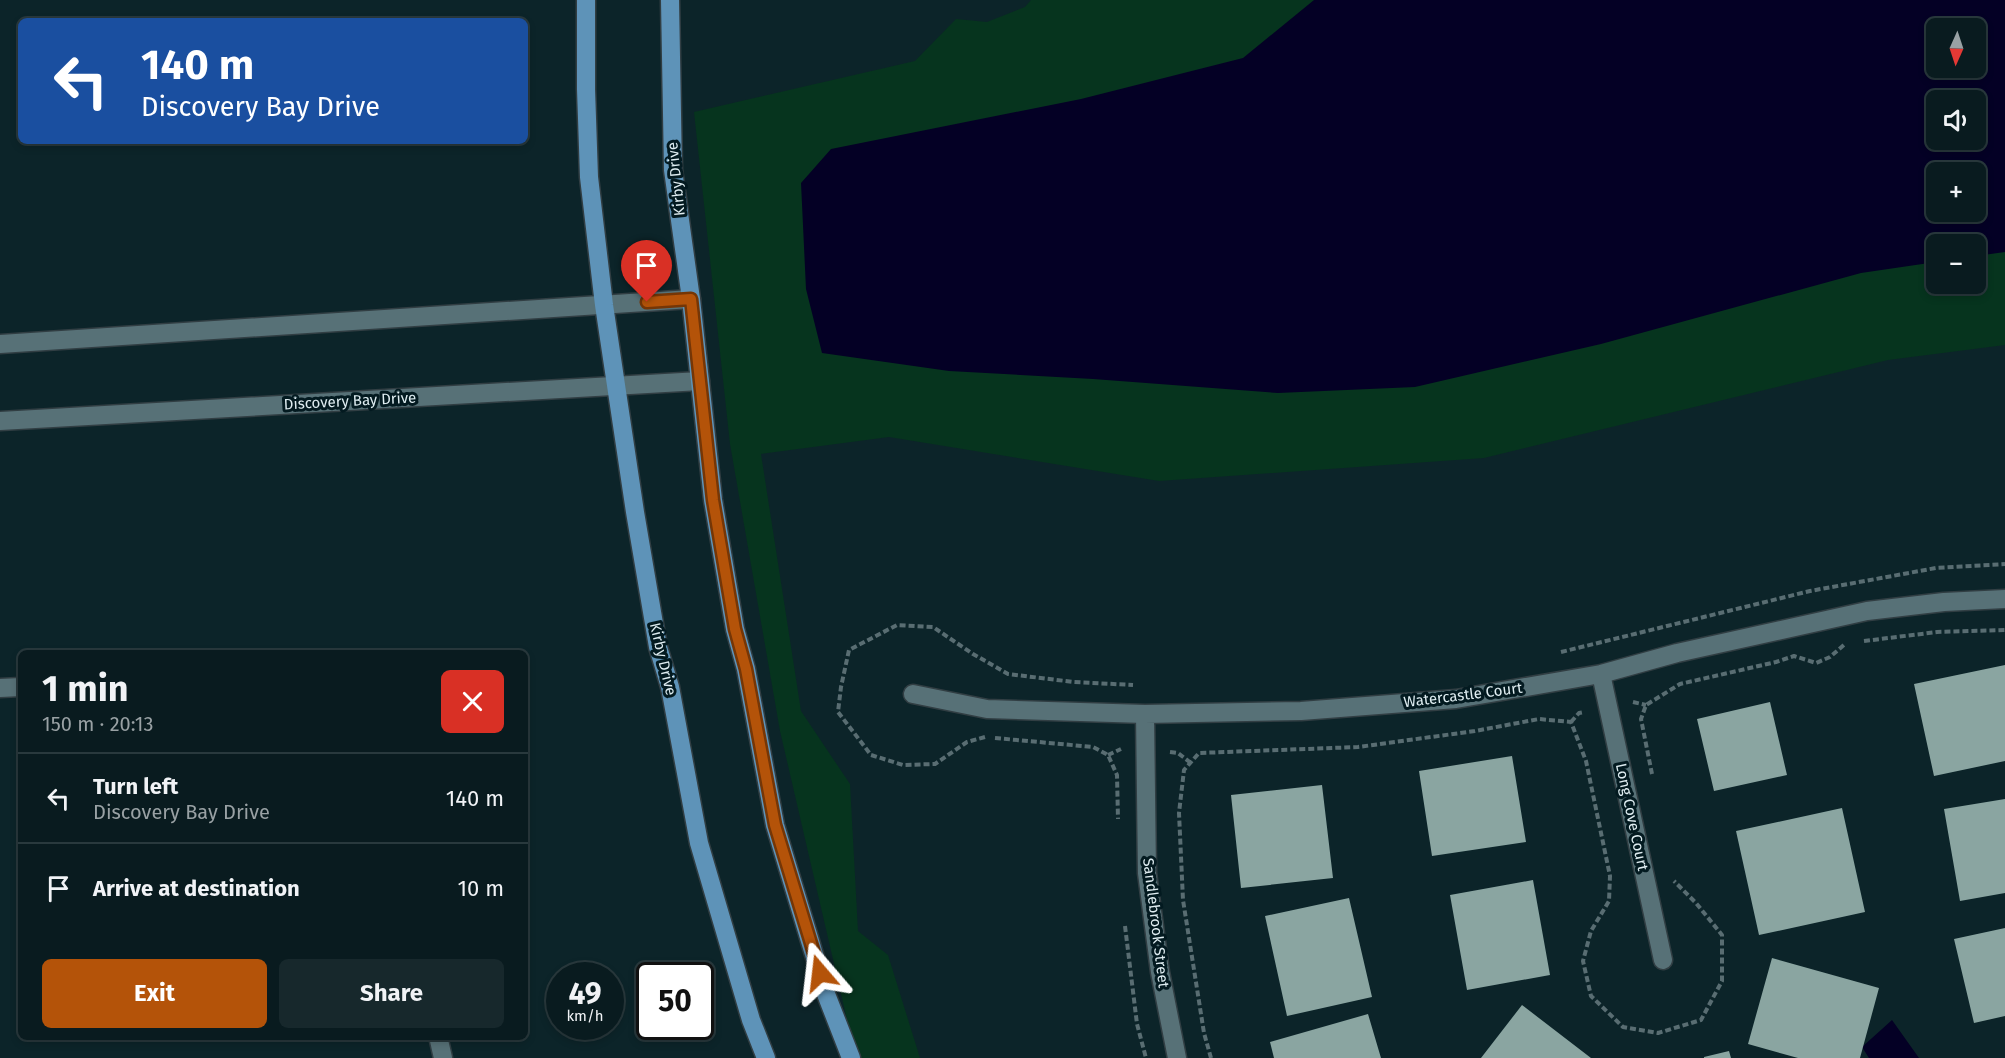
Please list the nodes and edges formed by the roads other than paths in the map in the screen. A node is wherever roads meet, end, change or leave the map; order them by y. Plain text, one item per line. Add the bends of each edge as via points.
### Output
1 (586, 0) edge
2 (670, 0) edge
3 (691, 299) junction
4 (604, 304) junction
5 (0, 344) edge
6 (700, 381) junction
7 (617, 385) junction
8 (0, 421) edge
9 (2005, 599) edge
10 (1601, 674) junction
11 (18, 687) edge
12 (0, 688) edge
13 (913, 694) dead end
14 (1145, 714) junction
15 (1663, 960) dead end
16 (439, 1040) edge
17 (443, 1058) edge
18 (766, 1058) edge
19 (851, 1058) edge
20 (1177, 1058) edge

1 - 4 main road, Kirby Drive via 589,177
2 - 3 main road, Kirby Drive via 673,170
3 - 4 street
3 - 6 main road, Kirby Drive
4 - 5 street
4 - 7 main road, Kirby Drive
6 - 7 street, Discovery Bay Drive
6 - 19 main road, Kirby Drive via 715,512 775,825 826,994
7 - 8 street, Discovery Bay Drive
7 - 18 main road, Kirby Drive via 658,647 670,687 699,843
9 - 10 street, Watercastle Court via 1867,611
10 - 14 street, Watercastle Court via 1456,699 1301,711
10 - 15 street, Long Cove Court
11 - 12 street
13 - 14 street, Watercastle Court via 987,709
14 - 20 street, Sandlebrook Street via 1147,873 1160,972
16 - 17 street

